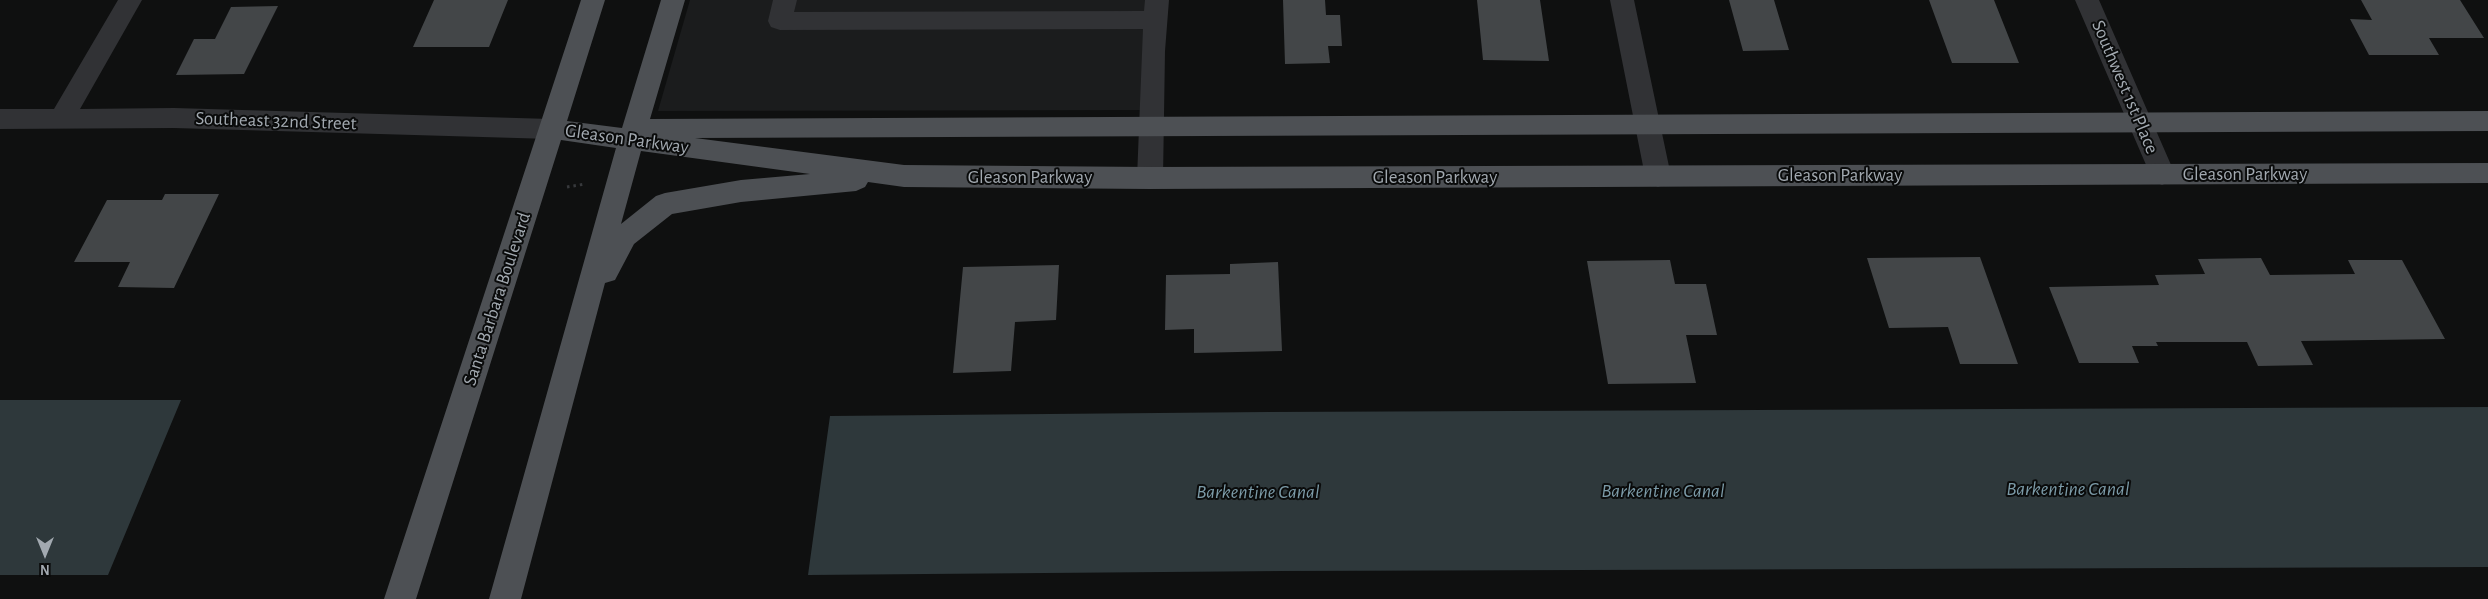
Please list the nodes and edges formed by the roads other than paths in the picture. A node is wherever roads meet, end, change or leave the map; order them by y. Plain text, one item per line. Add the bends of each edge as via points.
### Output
1 (130, 0) edge
2 (593, 0) edge
3 (673, 0) edge
4 (785, 0) edge
5 (1622, 0) edge
6 (2087, 0) edge
7 (913, 10) edge
8 (1156, 10) edge
9 (62, 118) junction
10 (0, 119) edge
11 (2488, 121) edge
12 (2140, 123) junction
13 (1646, 125) junction
14 (1152, 126) junction
15 (551, 128) junction
16 (632, 133) junction
17 (2488, 173) edge
18 (2162, 174) junction
19 (904, 176) junction
20 (1658, 176) junction
21 (1150, 178) junction
22 (585, 305) junction
23 (400, 599) edge
24 (505, 599) edge

1 - 9 street
2 - 15 main road, Santa Barbara Boulevard
3 - 16 main road
4 - 7 street via 780,21
5 - 13 street
6 - 12 street, Southwest 1st Place
7 - 8 street
8 - 14 street
9 - 10 street, Southeast 32nd Street
9 - 15 street, Southeast 32nd Street
11 - 12 main road, Gleason Parkway
12 - 13 main road, Gleason Parkway
12 - 18 street, Southwest 1st Place
13 - 14 main road, Gleason Parkway
13 - 20 street
14 - 16 main road, Gleason Parkway
14 - 21 street
15 - 16 main road, Gleason Parkway
15 - 23 main road, Santa Barbara Boulevard
16 - 19 main road, Gleason Parkway
16 - 22 main road
17 - 18 main road, Gleason Parkway
18 - 20 main road, Gleason Parkway
19 - 21 main road, Gleason Parkway
19 - 22 main road via 741,191 665,204 625,236
20 - 21 main road, Gleason Parkway
22 - 24 main road

